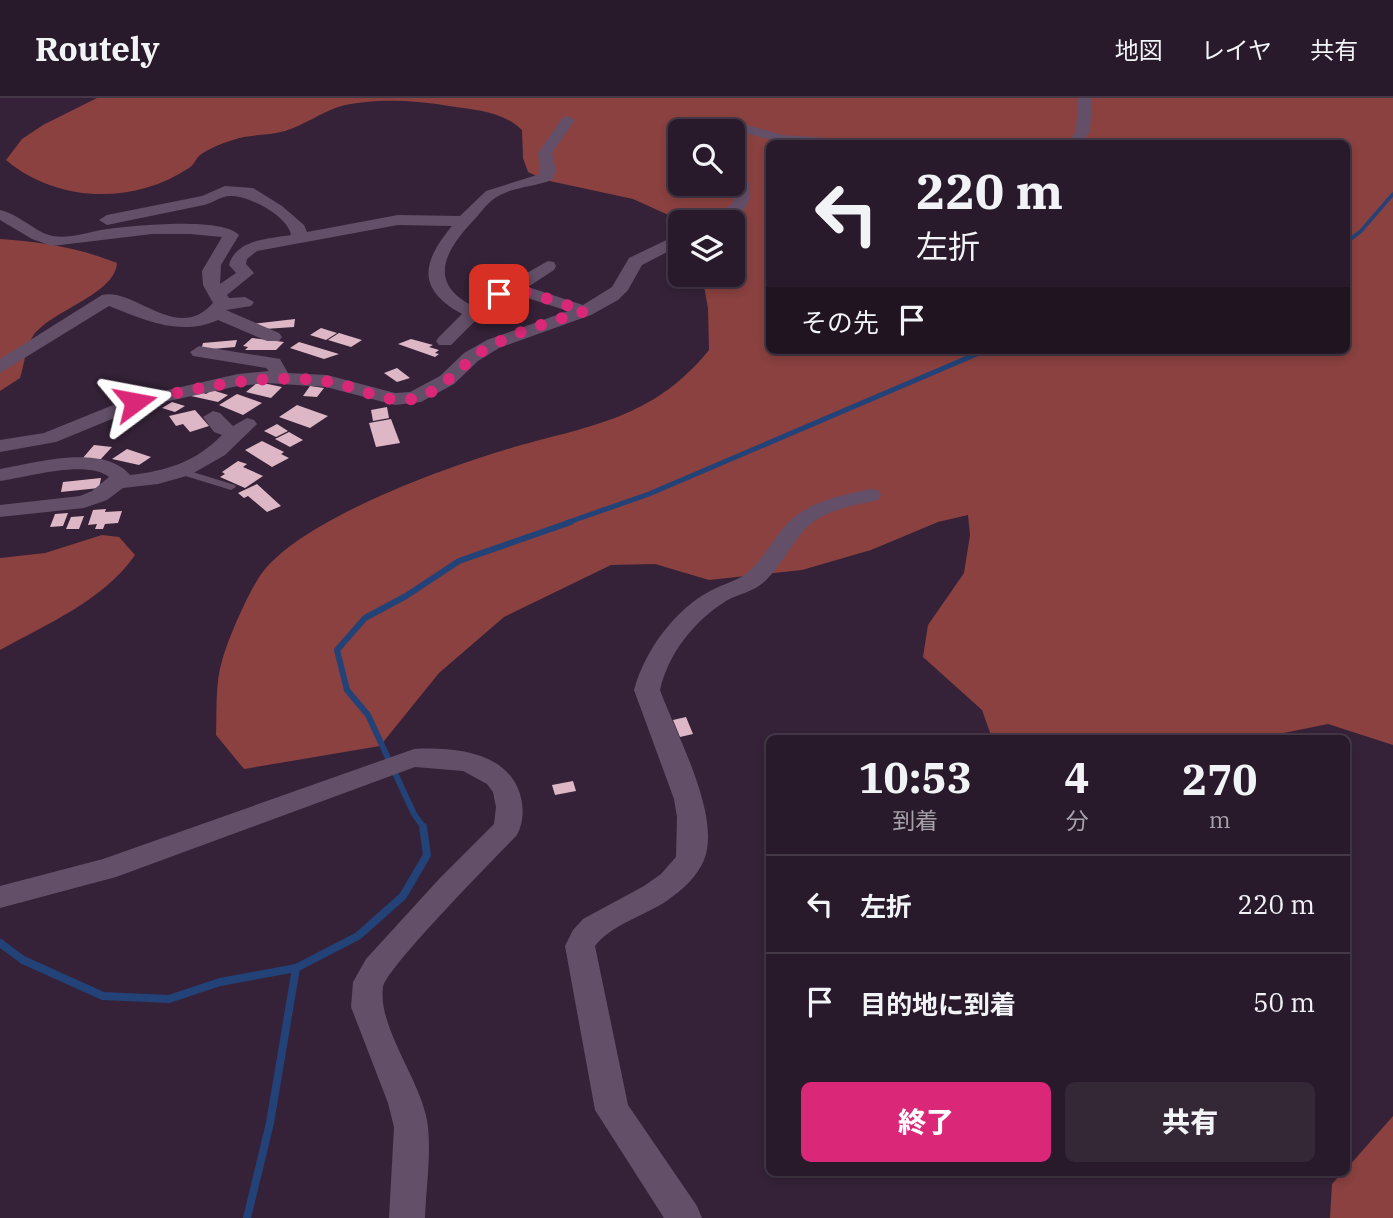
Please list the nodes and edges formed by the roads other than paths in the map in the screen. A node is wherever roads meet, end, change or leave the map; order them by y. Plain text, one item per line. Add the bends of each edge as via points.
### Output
1 (1085, 98) edge
2 (568, 120) dead end
3 (745, 129) edge
4 (798, 140) edge
5 (1077, 140) edge
6 (0, 215) edge
7 (465, 221) junction
8 (297, 238) junction
9 (47, 239) junction
10 (668, 244) edge
11 (548, 266) dead end
12 (514, 288) junction
13 (245, 302) dead end
14 (219, 304) junction
15 (585, 311) junction
16 (472, 312) junction
17 (272, 337) dead end
18 (446, 341) dead end
19 (200, 352) dead end
20 (0, 367) edge
21 (282, 378) junction
22 (213, 417) dead end
23 (0, 446) edge
24 (183, 472) junction
25 (0, 475) edge
26 (118, 482) junction
27 (231, 488) dead end
28 (870, 495) dead end
29 (0, 511) edge
30 (0, 897) edge
31 (407, 1218) edge
32 (684, 1218) edge

1 - 5 street via 1083,131
2 - 7 street via 545,153 547,177 491,194
3 - 4 street
6 - 9 street
7 - 8 street via 398,220
7 - 16 street via 442,248 435,267 442,294
8 - 9 street via 298,228 253,193 225,191 199,202 88,223
8 - 14 street via 240,254 237,265 246,273
9 - 14 street via 134,231 226,232 231,238 210,275
10 - 15 street via 642,256 619,290
11 - 12 street
12 - 15 street
12 - 16 street
13 - 14 street
14 - 17 street
14 - 20 street via 198,320 173,323 108,299
15 - 21 street via 493,344 447,380 414,398 395,398 327,381
16 - 18 street
19 - 21 street via 273,363
21 - 23 street via 239,380 135,402 49,438
22 - 24 street via 221,428 241,429 219,450
24 - 26 street
24 - 27 lane
25 - 26 street via 97,464 117,472
26 - 29 street via 79,503
28 - 32 street via 807,516 754,579 716,597 671,639 649,676 647,690 681,771 692,828 691,857 657,893 595,926 580,946 612,1110
30 - 31 street via 208,834 414,758 438,756 479,763 504,787 510,801 506,828 391,950 368,982 367,1007 411,1127

